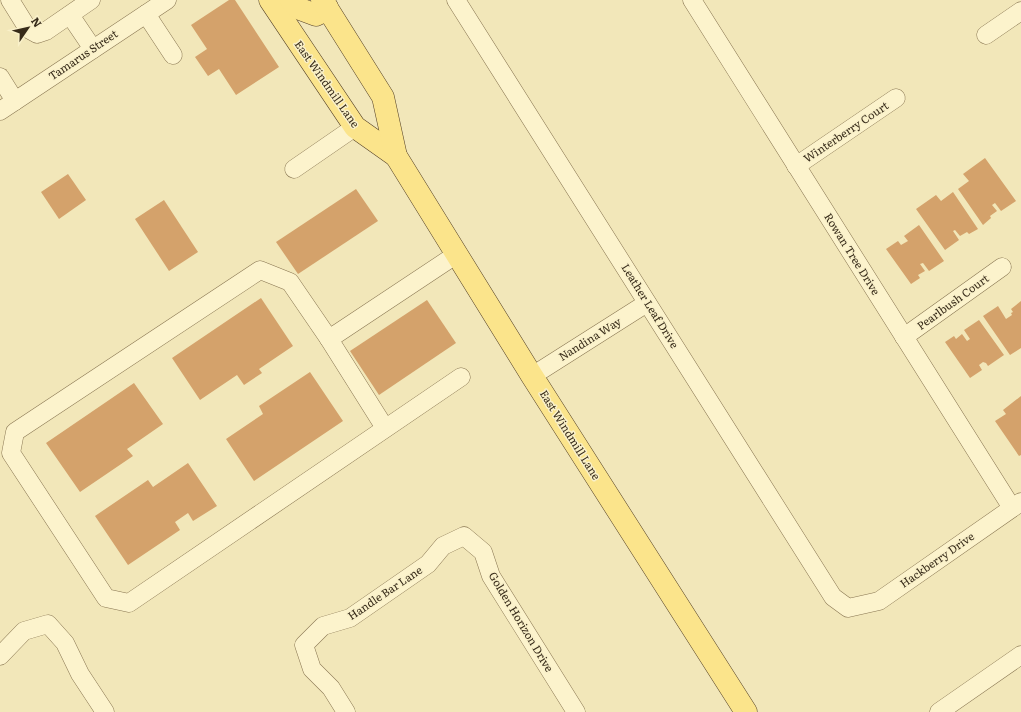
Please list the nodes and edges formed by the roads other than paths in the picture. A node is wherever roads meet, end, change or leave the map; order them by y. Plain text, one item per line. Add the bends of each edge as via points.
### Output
1 (10, 0) edge
2 (92, 0) edge
3 (167, 0) edge
4 (270, 0) edge
5 (291, 0) edge
6 (456, 0) edge
7 (692, 0) edge
8 (329, 2) edge
9 (1021, 11) edge
10 (146, 14) junction
11 (70, 15) junction
12 (986, 35) dead end
13 (93, 49) junction
14 (173, 55) dead end
15 (0, 77) edge
16 (896, 98) dead end
17 (16, 100) junction
18 (0, 111) edge
19 (355, 127) junction
20 (396, 156) junction
21 (796, 166) junction
22 (294, 169) dead end
23 (457, 254) junction
24 (1002, 267) dead end
25 (647, 303) junction
26 (904, 337) junction
27 (329, 339) junction
28 (532, 376) junction
29 (461, 377) dead end
30 (385, 428) junction
31 (1016, 505) edge
32 (464, 536) joint
33 (848, 608) joint
34 (1021, 655) edge
35 (0, 656) edge
36 (105, 712) edge
37 (346, 712) edge
38 (576, 712) edge
39 (746, 712) edge
40 (939, 712) edge

1 - 11 street via 28,29 37,34 46,32
2 - 11 street
3 - 10 street, Tamarus Street
4 - 19 main road, East Windmill Lane
5 - 8 main road via 300,10 316,15 322,12
6 - 25 street, Leather Leaf Drive
7 - 21 street, Rowan Tree Drive
8 - 20 main road, East Windmill Lane via 383,97
9 - 12 street
10 - 13 street, Tamarus Street
10 - 14 street
11 - 13 street
13 - 17 street, Tamarus Street
15 - 17 street
16 - 21 street, Winterberry Court
17 - 18 street, Tamarus Street
19 - 20 main road, East Windmill Lane
19 - 22 street
20 - 23 main road, East Windmill Lane
21 - 26 street, Rowan Tree Drive
23 - 27 street
23 - 28 main road, East Windmill Lane
24 - 26 street, Pearlbush Court
25 - 28 street, Nandina Way
25 - 33 street, Leather Leaf Drive via 833,597
26 - 31 street, Rowan Tree Drive
27 - 30 street
27 - 30 street via 290,282 260,270 15,432 11,453 106,598 129,603
28 - 39 main road, East Windmill Lane
29 - 30 street
31 - 33 street, Hackberry Drive via 879,601
32 - 37 street, Handle Bar Lane via 443,546 428,564 350,618 323,626 304,646 312,669 331,688
32 - 38 street, Golden Horizon Drive via 483,552 491,576
34 - 40 street
35 - 36 street via 24,631 48,624 65,643 80,674

